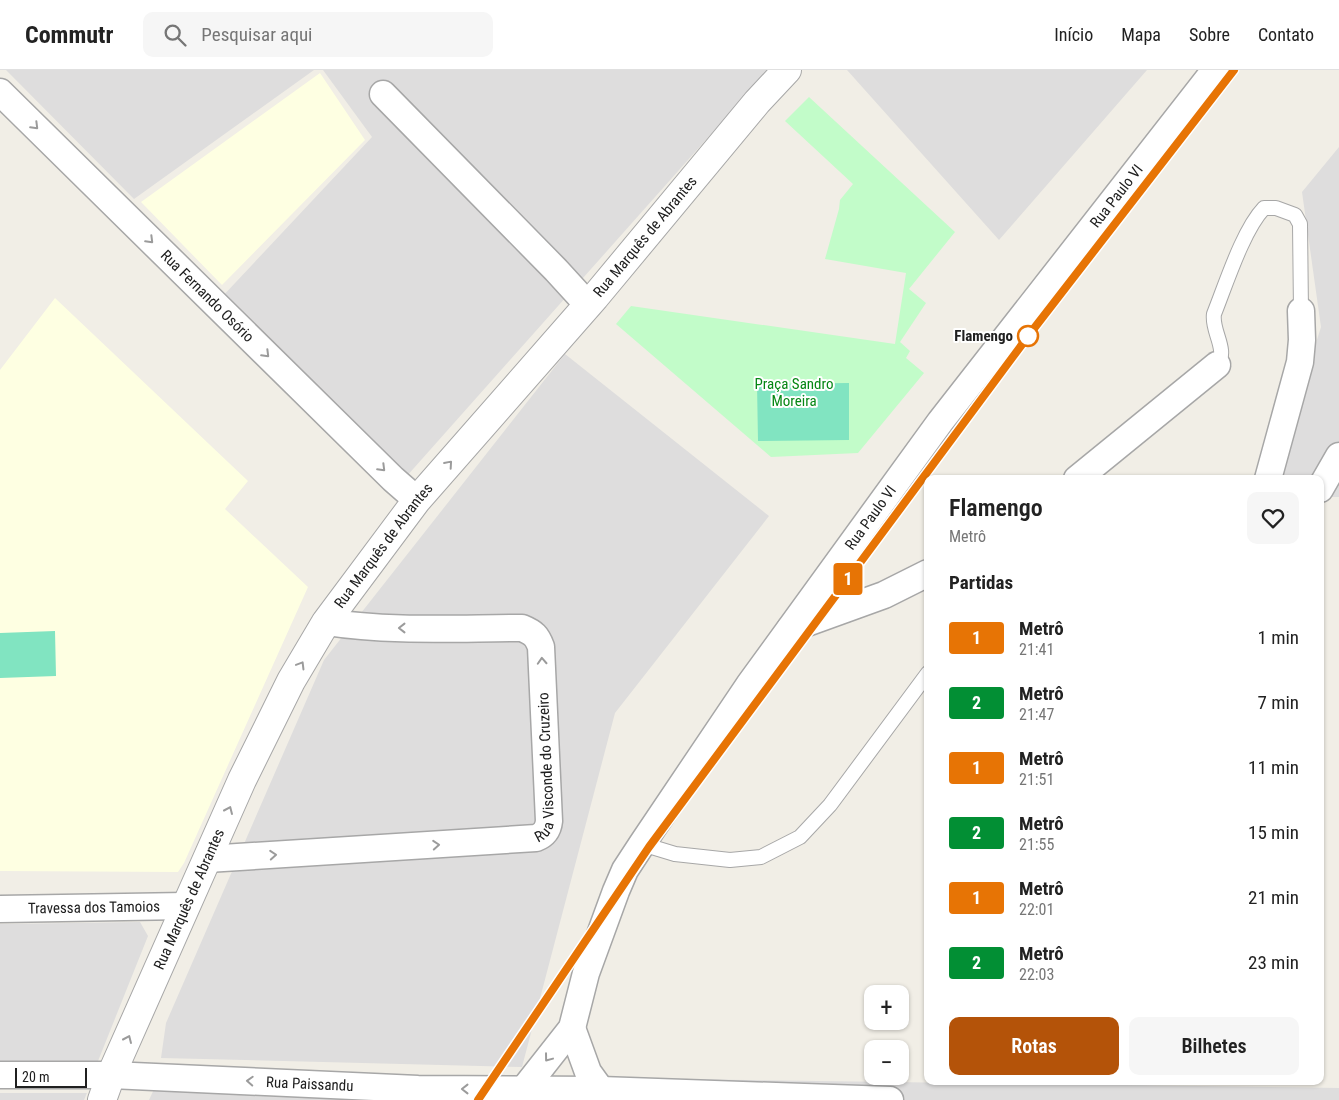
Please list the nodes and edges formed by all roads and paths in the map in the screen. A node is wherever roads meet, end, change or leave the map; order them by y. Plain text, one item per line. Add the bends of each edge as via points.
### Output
1 (787, 70) edge
2 (1215, 70) edge
3 (0, 92) edge
4 (383, 94) dead end
5 (588, 305) junction
6 (1302, 311) joint
7 (1217, 365) joint
8 (1339, 456) edge
9 (1082, 475) edge
10 (1269, 475) edge
11 (1324, 482) edge
12 (417, 500) junction
13 (924, 575) edge
14 (326, 622) junction
15 (790, 629) junction
16 (924, 678) edge
17 (642, 844) junction
18 (207, 859) junction
19 (186, 906) junction
20 (0, 909) edge
21 (572, 1028) junction
22 (0, 1075) edge
23 (107, 1088) edge
24 (524, 1089) junction
25 (601, 1090) junction
26 (754, 1098) edge
27 (845, 1099) edge
28 (890, 1100) edge

1 - 5 street, Rua Marquês de Abrantes
2 - 15 street, Rua Paulo VI via 940,422
3 -> 12 street, Rua Fernando Osório
4 - 5 street
12 -> 5 street, Rua Marquês de Abrantes
6 - 7 lane via 1300,224 1295,215 1276,208 1264,208 1247,234 1214,314 1212,322 1222,352
6 - 10 street via 1300,362
7 - 9 street
8 - 11 street
12 - 14 street, Rua Marquês de Abrantes
13 - 15 street via 884,595
18 -> 14 street, Rua Marquês de Abrantes via 270,720
18 -> 14 street, Rua Visconde do Cruzeiro via 536,838 548,828 541,647 537,636 522,628 384,628
15 - 17 street, Rua Paulo VI
16 - 17 lane via 830,805 800,837 761,857 730,860 675,854
17 - 21 street, Rua Paulo VI via 616,891 586,973
18 - 19 street, Rua Marquês de Abrantes
19 - 20 street, Travessa dos Tamoios
23 -> 19 street, Rua Marquês de Abrantes
21 -> 24 street, Rua Paulo VI
21 - 25 street via 588,1072
22 - 23 street, Rua Paissandu
24 -> 23 street, Rua Paissandu
24 - 25 street, Rua Paissandu
25 - 26 street, Rua Paissandu
26 - 27 street, Rua Paissandu
27 - 28 street, Rua Paissandu

